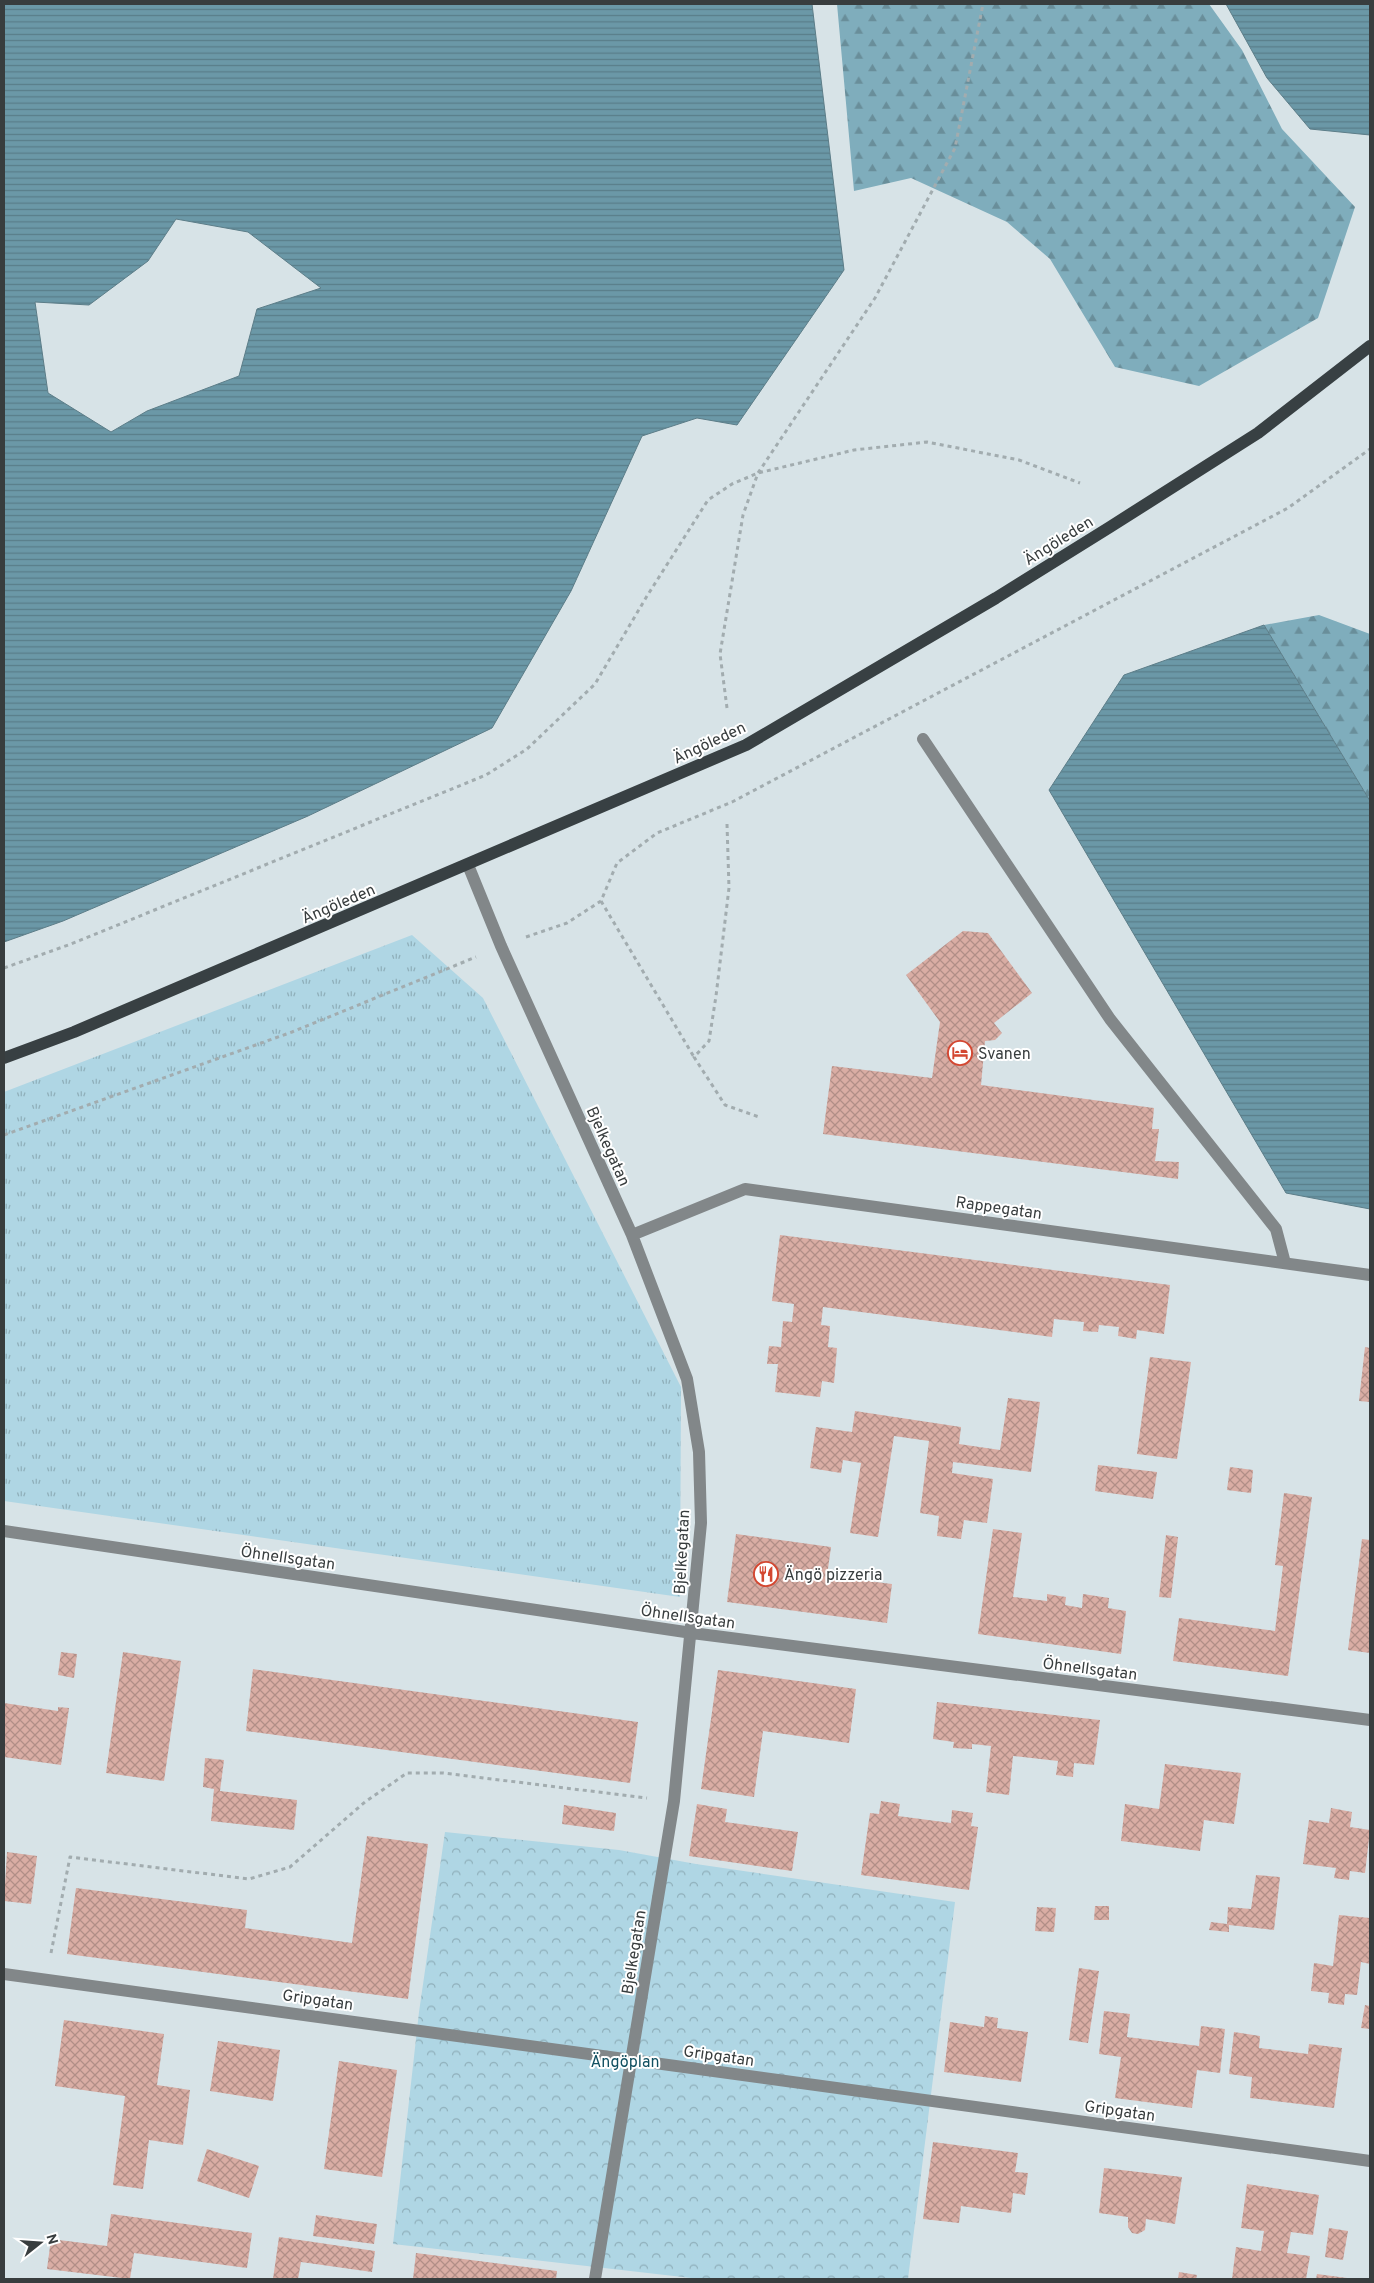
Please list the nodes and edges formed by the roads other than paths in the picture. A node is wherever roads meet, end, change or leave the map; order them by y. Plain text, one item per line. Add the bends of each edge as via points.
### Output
1 (1370, 346) edge
2 (923, 739) dead end
3 (468, 865) junction
4 (4, 1058) edge
5 (632, 1236) junction
6 (1286, 1263) junction
7 (1370, 1275) edge
8 (4, 1531) edge
9 (692, 1633) junction
10 (1370, 1720) edge
11 (4, 1974) edge
12 (631, 2059) junction
13 (1370, 2161) edge
14 (594, 2279) edge

1 - 3 main road, Ängöleden via 1258,433 988,602 746,745
2 - 6 street via 1110,1019 1276,1229
3 - 4 main road, Ängöleden via 74,1032
3 - 5 street, Bjelkegatan via 501,946
5 - 6 street, Rappegatan via 745,1189
5 - 9 street, Bjelkegatan via 687,1379 699,1452 701,1523
6 - 7 street, Rappegatan
8 - 9 street, Öhnellsgatan
9 - 10 street, Öhnellsgatan
9 - 12 street, Bjelkegatan via 674,1801
11 - 12 street, Gripgatan
12 - 13 street, Gripgatan
12 - 14 street, Bjelkegatan

